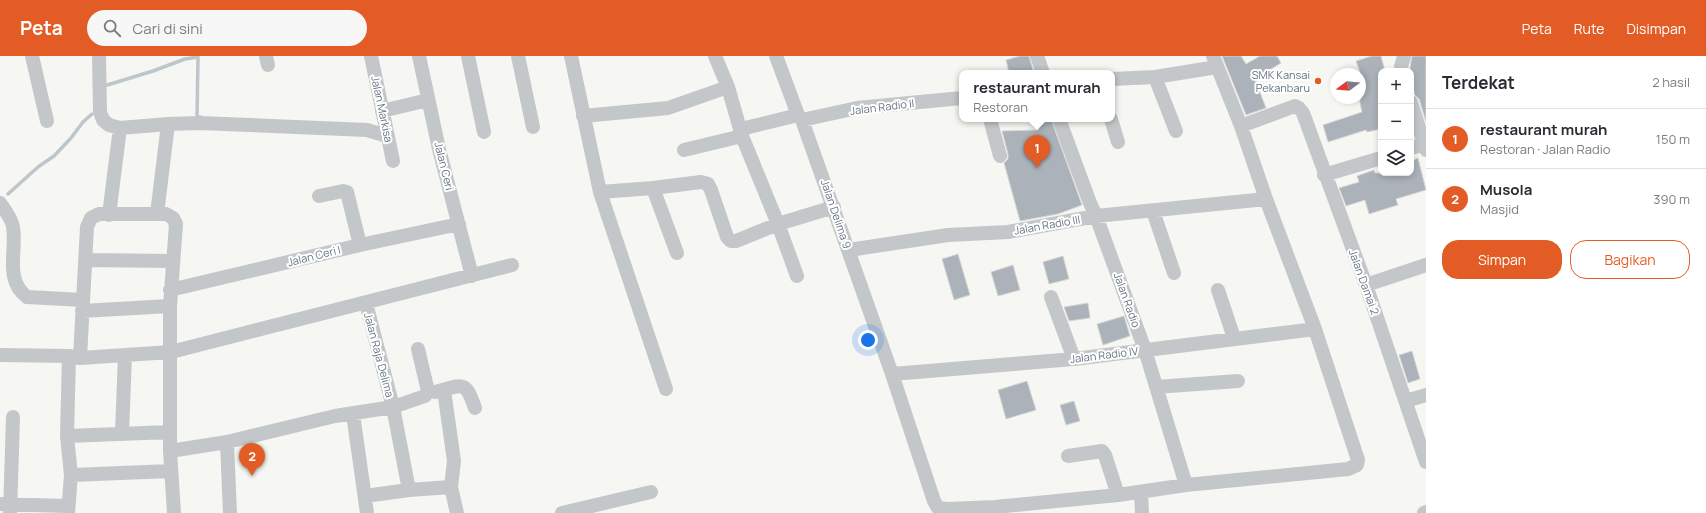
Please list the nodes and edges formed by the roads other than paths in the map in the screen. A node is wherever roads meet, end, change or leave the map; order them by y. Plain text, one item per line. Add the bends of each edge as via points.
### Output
1 (32, 56) edge
2 (98, 56) edge
3 (371, 56) edge
4 (419, 56) edge
5 (468, 56) edge
6 (518, 56) edge
7 (571, 56) edge
8 (716, 56) edge
9 (776, 56) edge
10 (1037, 56) edge
11 (1404, 56) edge
12 (1215, 62) edge
13 (1402, 68) edge
14 (1042, 70) edge
15 (1155, 77) junction
16 (1115, 79) edge
17 (728, 87) junction
18 (959, 98) edge
19 (428, 100) junction
20 (1412, 104) edge
21 (382, 111) junction
22 (583, 116) junction
23 (800, 117) junction
24 (46, 121) dead end
25 (991, 122) edge
26 (1060, 122) edge
27 (1112, 122) edge
28 (168, 124) junction
29 (1241, 126) junction
30 (533, 127) dead end
31 (120, 128) junction
32 (1176, 131) dead end
33 (484, 132) dead end
34 (742, 132) junction
35 (387, 136) junction
36 (1118, 142) dead end
37 (1422, 146) edge
38 (684, 150) dead end
39 (1000, 156) dead end
40 (1378, 159) edge
41 (393, 161) dead end
42 (1324, 176) junction
43 (653, 188) junction
44 (600, 192) junction
45 (319, 196) dead end
46 (1266, 199) junction
47 (0, 203) edge
48 (834, 207) junction
49 (1153, 211) junction
50 (157, 214) junction
51 (109, 215) junction
52 (1096, 216) junction
53 (458, 224) junction
54 (778, 224) junction
55 (360, 245) junction
56 (848, 250) junction
57 (677, 253) dead end
58 (86, 260) junction
59 (173, 261) junction
60 (512, 265) dead end
61 (1426, 265) edge
62 (1174, 274) dead end
63 (472, 276) junction
64 (797, 276) dead end
65 (1366, 285) junction
66 (170, 290) junction
67 (1218, 290) dead end
68 (1051, 297) dead end
69 (366, 303) junction
70 (82, 305) junction
71 (170, 306) junction
72 (1315, 329) junction
73 (1234, 338) junction
74 (418, 349) dead end
75 (1144, 350) junction
76 (171, 352) junction
77 (0, 355) edge
78 (125, 355) junction
79 (75, 357) junction
80 (1074, 359) junction
81 (892, 374) junction
82 (1238, 381) dead end
83 (1156, 387) junction
84 (444, 390) junction
85 (666, 390) dead end
86 (427, 394) junction
87 (1426, 395) edge
88 (1406, 401) junction
89 (393, 407) junction
90 (474, 408) dead end
91 (353, 414) junction
92 (13, 417) dead end
93 (170, 432) junction
94 (122, 433) junction
95 (67, 436) junction
96 (227, 442) junction
97 (170, 451) junction
98 (1068, 456) dead end
99 (1426, 462) edge
100 (171, 471) junction
101 (71, 475) junction
102 (1186, 485) junction
103 (451, 487) junction
104 (409, 490) junction
105 (651, 492) dead end
106 (1141, 493) junction
107 (1118, 495) junction
108 (365, 496) junction
109 (7, 507) edge
110 (68, 510) edge
111 (174, 513) edge
112 (230, 513) edge
113 (367, 513) edge
114 (457, 513) edge
115 (562, 513) edge
116 (1142, 513) edge

1 - 24 street
2 - 31 street via 100,112 109,126
3 - 21 street, Jalan Markisa
4 - 19 street, Jalan Ceri
5 - 33 street
6 - 30 street
7 - 22 street
8 - 17 street
9 - 23 street, Jalan Delima 9
10 - 14 street
11 - 13 street
12 - 15 street
12 - 29 street
15 - 16 street
15 - 32 street
17 - 22 street via 668,108
17 - 34 street
18 - 23 street, Jalan Radio II via 857,108
19 - 21 street
19 - 53 street, Jalan Ceri
20 - 37 street
21 - 35 street, Jalan Markisa
22 - 44 street
23 - 34 street, Jalan Radio II
23 - 48 street, Jalan Delima 9
25 - 39 street
26 - 52 street, Jalan Radio
27 - 36 street
28 - 31 street
28 - 35 street via 367,130
28 - 50 street
29 - 42 street, Jalan Damai 2 via 1295,106 1299,108
29 - 46 street
31 - 51 street
34 - 38 street, Jalan Radio II
34 - 54 street
35 - 41 street, Jalan Markisa
40 - 42 street
42 - 65 street, Jalan Damai 2
43 - 44 street
43 - 54 street via 701,182 708,184 727,237 731,241 736,242
43 - 57 street
44 - 85 street
45 - 55 street via 347,192
46 - 49 street, Jalan Radio III
46 - 72 street
47 - 70 street via 13,227 13,273 21,293 27,297
48 - 54 street
48 - 56 street, Jalan Delima 9
49 - 52 street, Jalan Radio III
49 - 62 street
50 - 51 street
50 - 59 street via 166,214 173,218 176,224
51 - 58 street via 99,214 91,218 87,227
52 - 56 street, Jalan Radio III via 1008,232 948,235
52 - 75 street, Jalan Radio
53 - 55 street, Jalan Ceri I
53 - 63 street, Jalan Ceri
54 - 64 street
55 - 66 street, Jalan Ceri I
56 - 81 street, Jalan Delima 9
58 - 59 street
58 - 70 street
59 - 66 street
60 - 63 street
61 - 65 street
63 - 69 street
65 - 88 street, Jalan Damai 2
66 - 71 street
67 - 73 street
68 - 80 street
69 - 76 street
69 - 89 street, Jalan Raja Delima
70 - 71 street
70 - 79 street
71 - 76 street
72 - 73 street, Jalan Radio IV
72 - 102 street via 1358,460 1357,465 1348,469
73 - 75 street, Jalan Radio IV
74 - 86 street
75 - 80 street, Jalan Radio IV
75 - 83 street, Jalan Radio
76 - 78 street
76 - 93 street
77 - 79 street
78 - 79 street
78 - 94 street
79 - 95 street
80 - 81 street, Jalan Radio IV
81 - 107 street, Jalan Delima 9 via 938,508 995,507
82 - 83 street
83 - 102 street, Jalan Radio
84 - 86 street
84 - 90 street via 459,386 466,388
84 - 103 street via 454,460
86 - 89 street
87 - 88 street
88 - 99 street, Jalan Damai 2
89 - 91 street
89 - 104 street, Jalan Raja Delima
91 - 96 street
91 - 108 street
92 - 109 street
93 - 94 street
93 - 97 street
94 - 95 street
95 - 101 street
96 - 97 street
96 - 112 street
97 - 100 street
98 - 107 street via 1102,451
100 - 101 street
100 - 111 street
101 - 110 street
102 - 106 street
103 - 104 street
103 - 114 street
104 - 108 street
105 - 115 street
106 - 107 street
106 - 116 street
108 - 113 street
109 - 110 street

